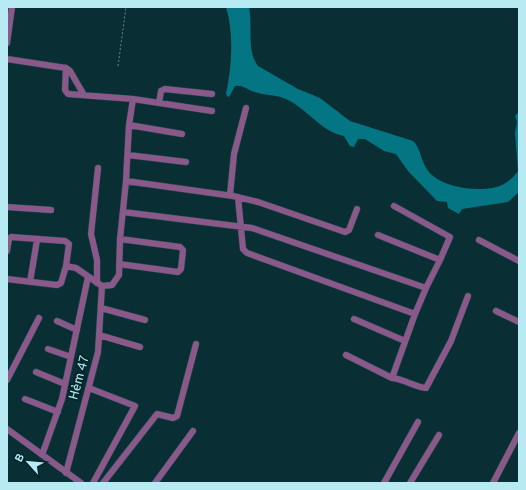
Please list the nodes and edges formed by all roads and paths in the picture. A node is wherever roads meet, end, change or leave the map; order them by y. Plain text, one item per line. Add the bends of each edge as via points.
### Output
1 (12, 7) edge
2 (126, 7) edge
3 (7, 43) edge
4 (7, 59) edge
5 (118, 66) dead end
6 (66, 68) junction
7 (212, 94) dead end
8 (84, 95) junction
9 (133, 99) junction
10 (159, 103) junction
11 (246, 108) dead end
12 (212, 110) dead end
13 (129, 125) junction
14 (182, 134) dead end
15 (128, 155) junction
16 (186, 162) dead end
17 (98, 168) dead end
18 (126, 181) junction
19 (228, 194) junction
20 (238, 197) junction
21 (394, 206) dead end
22 (7, 207) edge
23 (357, 209) dead end
24 (51, 210) dead end
25 (123, 212) junction
26 (240, 225) junction
27 (378, 235) dead end
28 (120, 239) junction
29 (37, 240) junction
30 (479, 240) dead end
31 (7, 251) edge
32 (440, 260) junction
33 (519, 261) edge
34 (119, 264) junction
35 (66, 266) junction
36 (88, 278) junction
37 (7, 280) edge
38 (30, 282) junction
39 (99, 285) junction
40 (426, 288) junction
41 (468, 296) dead end
42 (101, 308) junction
43 (496, 311) dead end
44 (415, 314) junction
45 (40, 318) dead end
46 (354, 319) dead end
47 (145, 320) dead end
48 (57, 321) dead end
49 (519, 322) edge
50 (77, 330) junction
51 (99, 336) junction
52 (405, 341) junction
53 (196, 344) dead end
54 (140, 347) dead end
55 (48, 349) dead end
56 (346, 355) dead end
57 (71, 358) junction
58 (36, 372) dead end
59 (392, 378) junction
60 (7, 380) edge
61 (65, 384) junction
62 (89, 388) junction
63 (25, 399) dead end
64 (58, 412) junction
65 (418, 422) dead end
66 (7, 429) edge
67 (193, 431) dead end
68 (439, 434) dead end
69 (518, 436) edge
70 (42, 454) junction
71 (66, 473) junction
72 (81, 483) edge
73 (93, 483) edge
74 (102, 483) edge
75 (155, 483) edge
76 (384, 483) edge
77 (410, 483) edge
78 (493, 483) edge

1 - 3 street
2 - 5 path
4 - 6 street
6 - 8 street
6 - 8 street via 66,93
7 - 10 street via 165,88 161,91
8 - 9 street
9 - 10 street
9 - 13 street
10 - 12 street
11 - 19 street via 234,154
13 - 14 street
13 - 15 street
15 - 16 street
15 - 18 street
17 - 39 street, Hẻm 47 via 91,234
18 - 19 street
18 - 25 street
19 - 20 street
20 - 23 street via 345,232 349,230
20 - 26 street
21 - 32 street via 450,237
22 - 24 street
25 - 26 street
25 - 28 street
26 - 40 street
26 - 44 street via 243,249 246,253
27 - 32 street
28 - 34 street
28 - 34 street via 180,247 183,250 181,269 178,272
29 - 31 street via 11,237
29 - 35 street via 67,242
29 - 38 street
30 - 33 street
32 - 40 street
34 - 39 street via 116,281 112,285
35 - 36 street via 76,268
35 - 38 street via 60,285
36 - 39 street
36 - 50 street
37 - 38 street
39 - 42 street, Hẻm 47
40 - 44 street
41 - 59 street via 451,341 426,388
42 - 47 street
42 - 51 street, Hẻm 47
43 - 49 street
44 - 52 street
45 - 60 street
46 - 52 street
48 - 50 street
50 - 57 street
51 - 54 street
51 - 62 street, Hẻm 47 via 98,352
52 - 59 street
53 - 74 street via 177,416 173,418 157,414
55 - 57 street
56 - 59 street
57 - 61 street
58 - 61 street
61 - 64 street
62 - 71 street, Hẻm 47
62 - 73 street via 135,406
63 - 64 street
64 - 70 street
65 - 76 street
66 - 70 street
67 - 75 street
68 - 77 street
69 - 78 street
70 - 71 street
71 - 72 street

